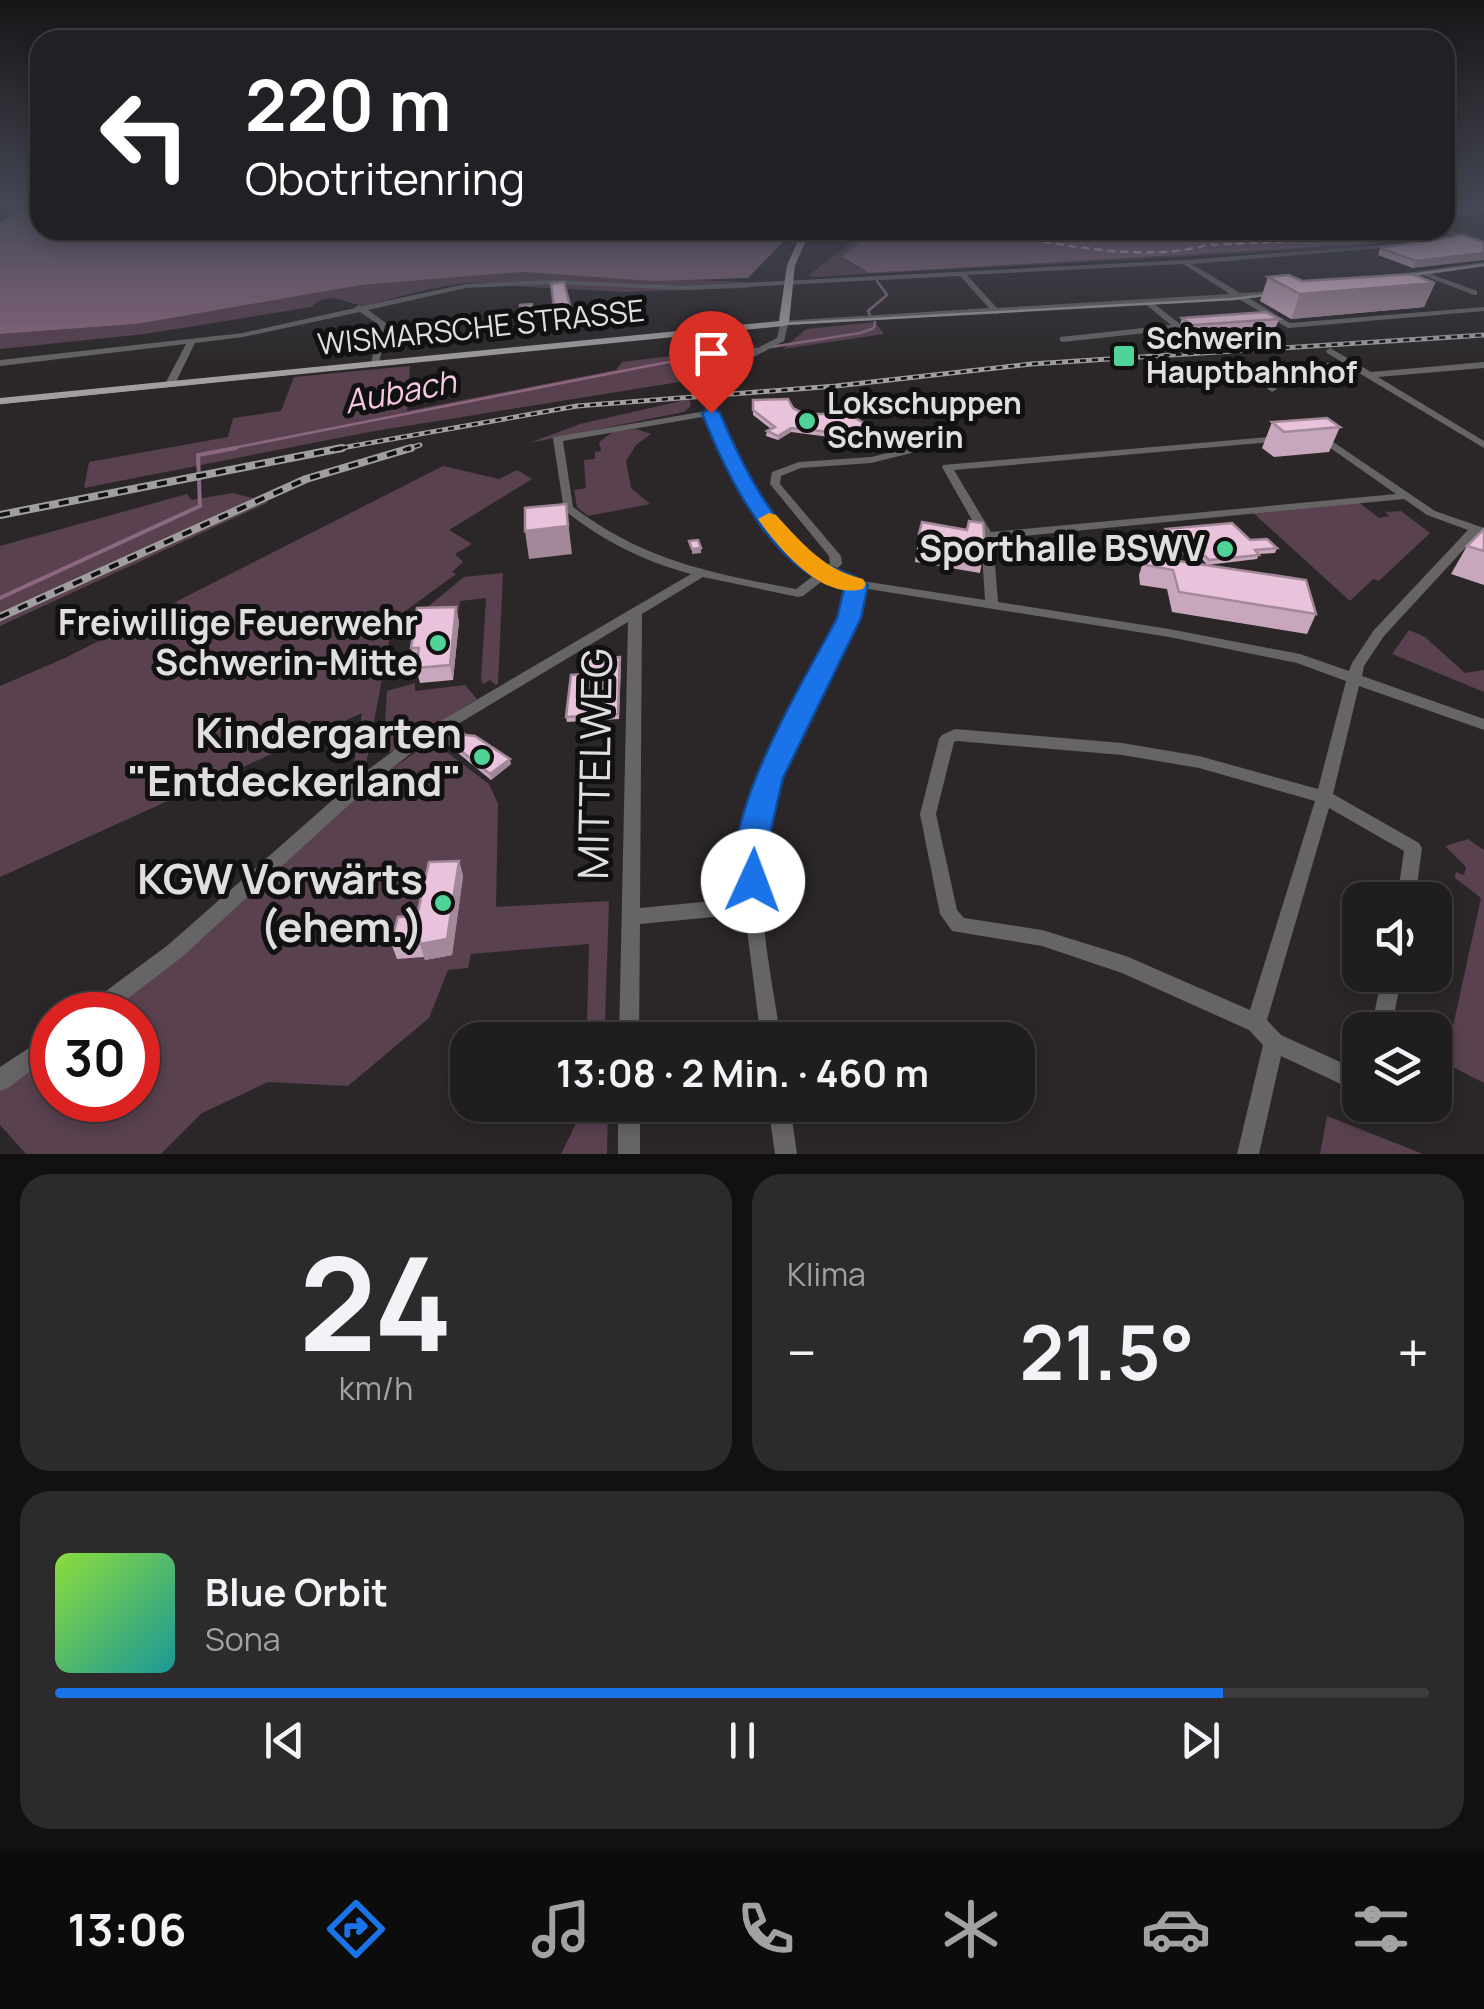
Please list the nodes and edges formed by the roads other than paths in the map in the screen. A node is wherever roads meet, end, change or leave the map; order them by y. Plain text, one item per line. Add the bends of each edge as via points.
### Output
1 (802, 262) edge
2 (1184, 262) joint
3 (1484, 264) edge
4 (1422, 273) junction
5 (962, 274) junction
6 (1390, 277) edge
7 (791, 283) junction
8 (1287, 292) edge
9 (1479, 293) edge
10 (1242, 298) junction
11 (1148, 303) junction
12 (1434, 304) edge
13 (358, 308) junction
14 (1484, 309) edge
15 (997, 312) junction
16 (1452, 312) junction
17 (1278, 320) junction
18 (1259, 321) edge
19 (784, 323) junction
20 (1206, 325) edge
21 (1178, 326) junction
22 (1063, 339) dead end
23 (191, 342) junction
24 (1330, 351) dead end
25 (0, 363) edge
26 (375, 364) junction
27 (1350, 364) junction
28 (1484, 365) edge
29 (1367, 375) junction
30 (170, 384) junction
31 (1272, 389) dead end
32 (0, 402) edge
33 (711, 413) junction
34 (1319, 436) edge
35 (1298, 437) edge
36 (932, 444) dead end
37 (1484, 445) edge
38 (1406, 496) junction
39 (1480, 531) edge
40 (987, 536) junction
41 (700, 574) junction
42 (826, 574) junction
43 (856, 585) junction
44 (992, 605) junction
45 (636, 612) junction
46 (1354, 677) junction
47 (1484, 724) edge
48 (1324, 797) junction
49 (1408, 882) edge
50 (754, 905) junction
51 (630, 917) junction
52 (121, 992) edge
53 (629, 1022) edge
54 (769, 1022) edge
55 (1256, 1023) junction
56 (1274, 1042) junction
57 (30, 1059) edge
58 (1342, 1074) edge
59 (0, 1080) edge
60 (629, 1122) edge
61 (782, 1122) edge
62 (629, 1154) edge
63 (786, 1154) edge
64 (1248, 1154) edge

1 - 7 main road
2 - 5 street
2 - 10 street
3 - 4 street
4 - 6 street
4 - 9 street
5 - 7 street
5 - 15 street
7 - 13 street via 498,283
7 - 19 main road
8 - 10 street
9 - 14 street via 1472,301
10 - 11 street, WISMARSCHE STRASSE
10 - 17 street
11 - 15 street, WISMARSCHE STRASSE
11 - 21 street
12 - 16 street
13 - 23 street
13 - 26 street via 384,324
14 - 16 street
15 - 19 street, WISMARSCHE STRASSE
16 - 17 street via 1288,326
17 - 18 street
19 - 26 main road, WISMARSCHE STRASSE
19 - 33 street via 784,335 769,346 713,375 706,384
20 - 21 street
21 - 22 street
23 - 25 street
23 - 30 street
24 - 27 street
26 - 30 main road, WISMARSCHE STRASSE
27 - 29 street
27 - 31 street via 1248,372
28 - 29 street
29 - 37 street
30 - 32 main road, WISMARSCHE STRASSE
33 - 41 street via 558,439 568,508 630,551
33 - 42 street via 735,473 795,550
34 - 38 street
35 - 40 street via 948,466
36 - 42 street via 776,474 775,484 835,556
38 - 39 street via 1448,522
38 - 40 street
39 - 46 street via 1379,633
40 - 44 street
41 - 42 street via 798,593
41 - 45 street
42 - 43 street
43 - 44 street
43 - 50 street via 849,618 768,778 752,843
44 - 46 street via 1229,644
45 - 51 street, MITTELWEG
45 - 52 street via 414,744
46 - 47 street
46 - 48 street
48 - 49 street via 1413,848
48 - 55 street
48 - 55 street via 1158,754 947,739 928,814 949,914 959,924 1083,950
50 - 51 street, MITTELWEG
50 - 54 street
51 - 53 street, MITTELWEG
55 - 56 street
56 - 58 street
56 - 64 street
57 - 59 street
60 - 62 street
61 - 63 street

